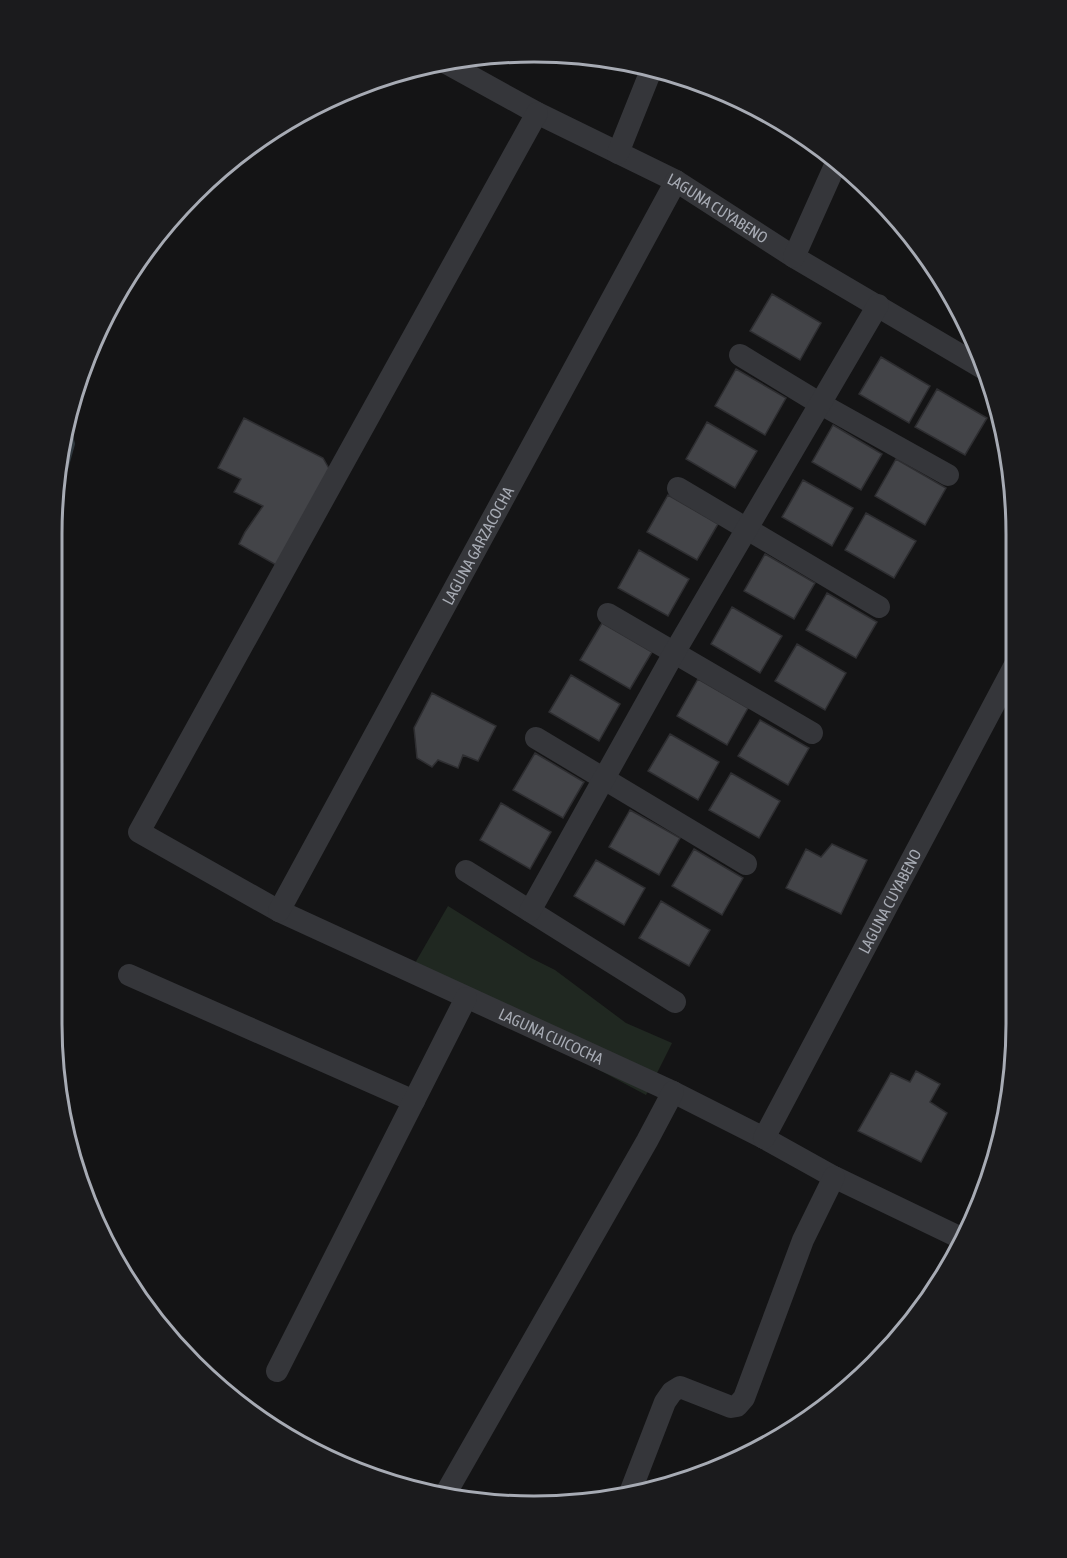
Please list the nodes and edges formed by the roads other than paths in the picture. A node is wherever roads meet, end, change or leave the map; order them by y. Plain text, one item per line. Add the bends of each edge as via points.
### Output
1 (456, 69) edge
2 (649, 76) edge
3 (537, 113) junction
4 (618, 153) junction
5 (833, 169) edge
6 (676, 181) junction
7 (794, 257) junction
8 (878, 305) junction
9 (740, 355) dead end
10 (972, 358) edge
11 (819, 403) junction
12 (948, 475) dead end
13 (678, 488) dead end
14 (747, 529) junction
15 (879, 608) dead end
16 (608, 614) dead end
17 (674, 653) junction
18 (1006, 682) edge
19 (812, 733) dead end
20 (536, 738) dead end
21 (604, 780) junction
22 (746, 864) dead end
23 (466, 871) dead end
24 (279, 911) junction
25 (530, 911) junction
26 (129, 975) dead end
27 (466, 998) junction
28 (675, 1002) dead end
29 (673, 1092) junction
30 (414, 1101) junction
31 (764, 1138) junction
32 (834, 1177) junction
33 (956, 1235) edge
34 (277, 1371) dead end
35 (632, 1486) edge
36 (449, 1488) edge

1 - 3 street, LAGUNA CUYABENO
2 - 4 street
3 - 4 street, LAGUNA CUYABENO
3 - 24 street, LAGUNA CUICOCHA via 140,831
4 - 6 street, LAGUNA CUYABENO
5 - 7 street
6 - 7 street, LAGUNA CUYABENO
6 - 24 street, LAGUNA GARZACOCHA
7 - 8 street, LAGUNA CUYABENO
8 - 10 street, LAGUNA CUYABENO
8 - 11 street
9 - 11 street
11 - 12 street
11 - 14 street
13 - 14 street
14 - 15 street
14 - 17 street
16 - 17 street
17 - 19 street
17 - 21 street
18 - 31 street, LAGUNA CUYABENO
20 - 21 street
21 - 22 street
21 - 25 street
23 - 25 street
24 - 27 street, LAGUNA CUICOCHA
25 - 28 street
26 - 30 street
27 - 29 street, LAGUNA CUICOCHA
27 - 30 street
29 - 31 street, LAGUNA CUICOCHA
29 - 36 street
30 - 34 street
31 - 32 street, LAGUNA CUICOCHA
32 - 33 street, LAGUNA CUICOCHA
32 - 35 street via 803,1240 744,1398 731,1407 680,1387 672,1392

